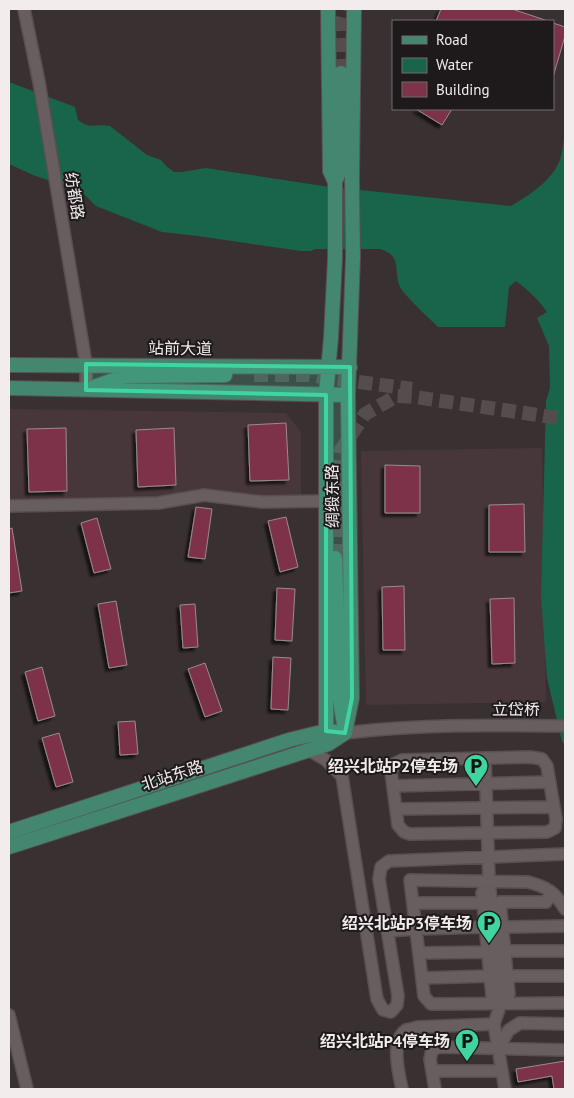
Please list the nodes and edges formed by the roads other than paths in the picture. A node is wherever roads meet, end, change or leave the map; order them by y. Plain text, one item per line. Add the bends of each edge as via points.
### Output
1 (24, 9) edge
2 (328, 9) edge
3 (354, 9) edge
4 (341, 73) tunnel mouth
5 (335, 182) junction
6 (86, 364) junction
7 (9, 365) edge
8 (328, 367) junction
9 (350, 367) junction
10 (254, 375) tunnel mouth
11 (9, 388) edge
12 (86, 390) junction
13 (326, 394) junction
14 (348, 395) junction
15 (326, 501) junction
16 (9, 506) edge
17 (335, 558) tunnel mouth
18 (466, 725) joint
19 (565, 726) edge
20 (326, 731) junction
21 (345, 733) junction
22 (307, 749) junction
23 (485, 758) junction
24 (550, 782) junction
25 (486, 784) junction
26 (393, 786) junction
27 (554, 807) junction
28 (486, 808) junction
29 (396, 809) junction
30 (9, 832) edge
31 (487, 833) junction
32 (9, 846) edge
33 (565, 854) edge
34 (488, 857) junction
35 (489, 880) junction
36 (551, 892) junction
37 (413, 903) junction
38 (483, 903) junction
39 (565, 909) edge
40 (565, 926) edge
41 (485, 927) junction
42 (502, 927) junction
43 (416, 929) junction
44 (387, 931) junction
45 (505, 951) junction
46 (565, 951) edge
47 (488, 952) junction
48 (419, 953) junction
49 (490, 976) junction
50 (507, 976) junction
51 (565, 976) edge
52 (422, 978) junction
53 (501, 1003) junction
54 (565, 1003) edge
55 (9, 1015) edge
56 (494, 1024) junction
57 (565, 1024) edge
58 (498, 1048) junction
59 (565, 1050) edge
60 (432, 1071) junction
61 (502, 1071) junction
62 (27, 1089) edge
63 (402, 1089) edge
64 (435, 1089) edge
65 (505, 1089) edge

1 - 6 street, 纺都路
2 - 5 main road via 330,171
3 - 9 main road, 绸缎东路
4 - 5 main road via 340,170
5 - 8 main road, 绸缎东路 via 335,259
6 - 7 main road, 站前大道
6 - 8 main road, 站前大道
6 - 12 street, 纺都路
8 - 9 main road, 站前大道
8 - 13 main road, 绸缎东路
9 - 14 main road, 绸缎东路
10 - 12 main road via 125,376
11 - 12 main road
12 - 13 main road
13 - 14 main road
13 - 15 main road, 绸缎东路
14 - 21 main road, 绸缎东路 via 352,698
15 - 16 street via 262,502 204,495 158,503
15 - 20 main road, 绸缎东路
17 - 21 main road via 340,700
18 - 19 street, 立岱桥
18 - 21 street, 北站东路
20 - 21 main road, 北站东路
20 - 30 main road, 北站东路 via 280,743
21 - 22 main road, 北站东路 via 328,744
22 - 32 main road, 北站东路
22 - 44 street via 326,760 342,776 377,999 383,1010 391,1012 397,1005 398,996
23 - 24 street via 542,759
23 - 25 street
23 - 26 street via 402,760 394,764 391,772
24 - 25 street
24 - 27 street
25 - 26 street
25 - 28 street
26 - 29 street
27 - 28 street
27 - 31 street via 555,828 547,832
28 - 29 street
28 - 31 street
29 - 31 street via 398,825 410,834
31 - 34 street
33 - 34 street
34 - 35 street
34 - 44 street via 389,861 381,867 378,879
35 - 36 street via 528,882 544,886
35 - 37 street via 410,880
35 - 38 street via 482,894
35 - 53 street
36 - 39 street
36 - 42 street via 546,902 500,902
37 - 38 street
37 - 43 street
38 - 41 street
40 - 42 street
41 - 43 street
41 - 47 street
42 - 45 street
43 - 44 street
43 - 48 street
45 - 46 street
45 - 50 street
47 - 48 street
47 - 49 street
48 - 52 street
49 - 52 street
49 - 53 street via 492,996
50 - 51 street
50 - 53 street via 509,994
52 - 53 street via 424,996 431,1004
53 - 54 street
53 - 56 street
55 - 62 street
56 - 58 street
56 - 63 street via 406,1030 399,1040 396,1058
57 - 58 street via 520,1023 509,1030
58 - 59 street
58 - 60 street via 440,1047 432,1050
58 - 61 street
60 - 61 street
60 - 64 street
61 - 65 street

